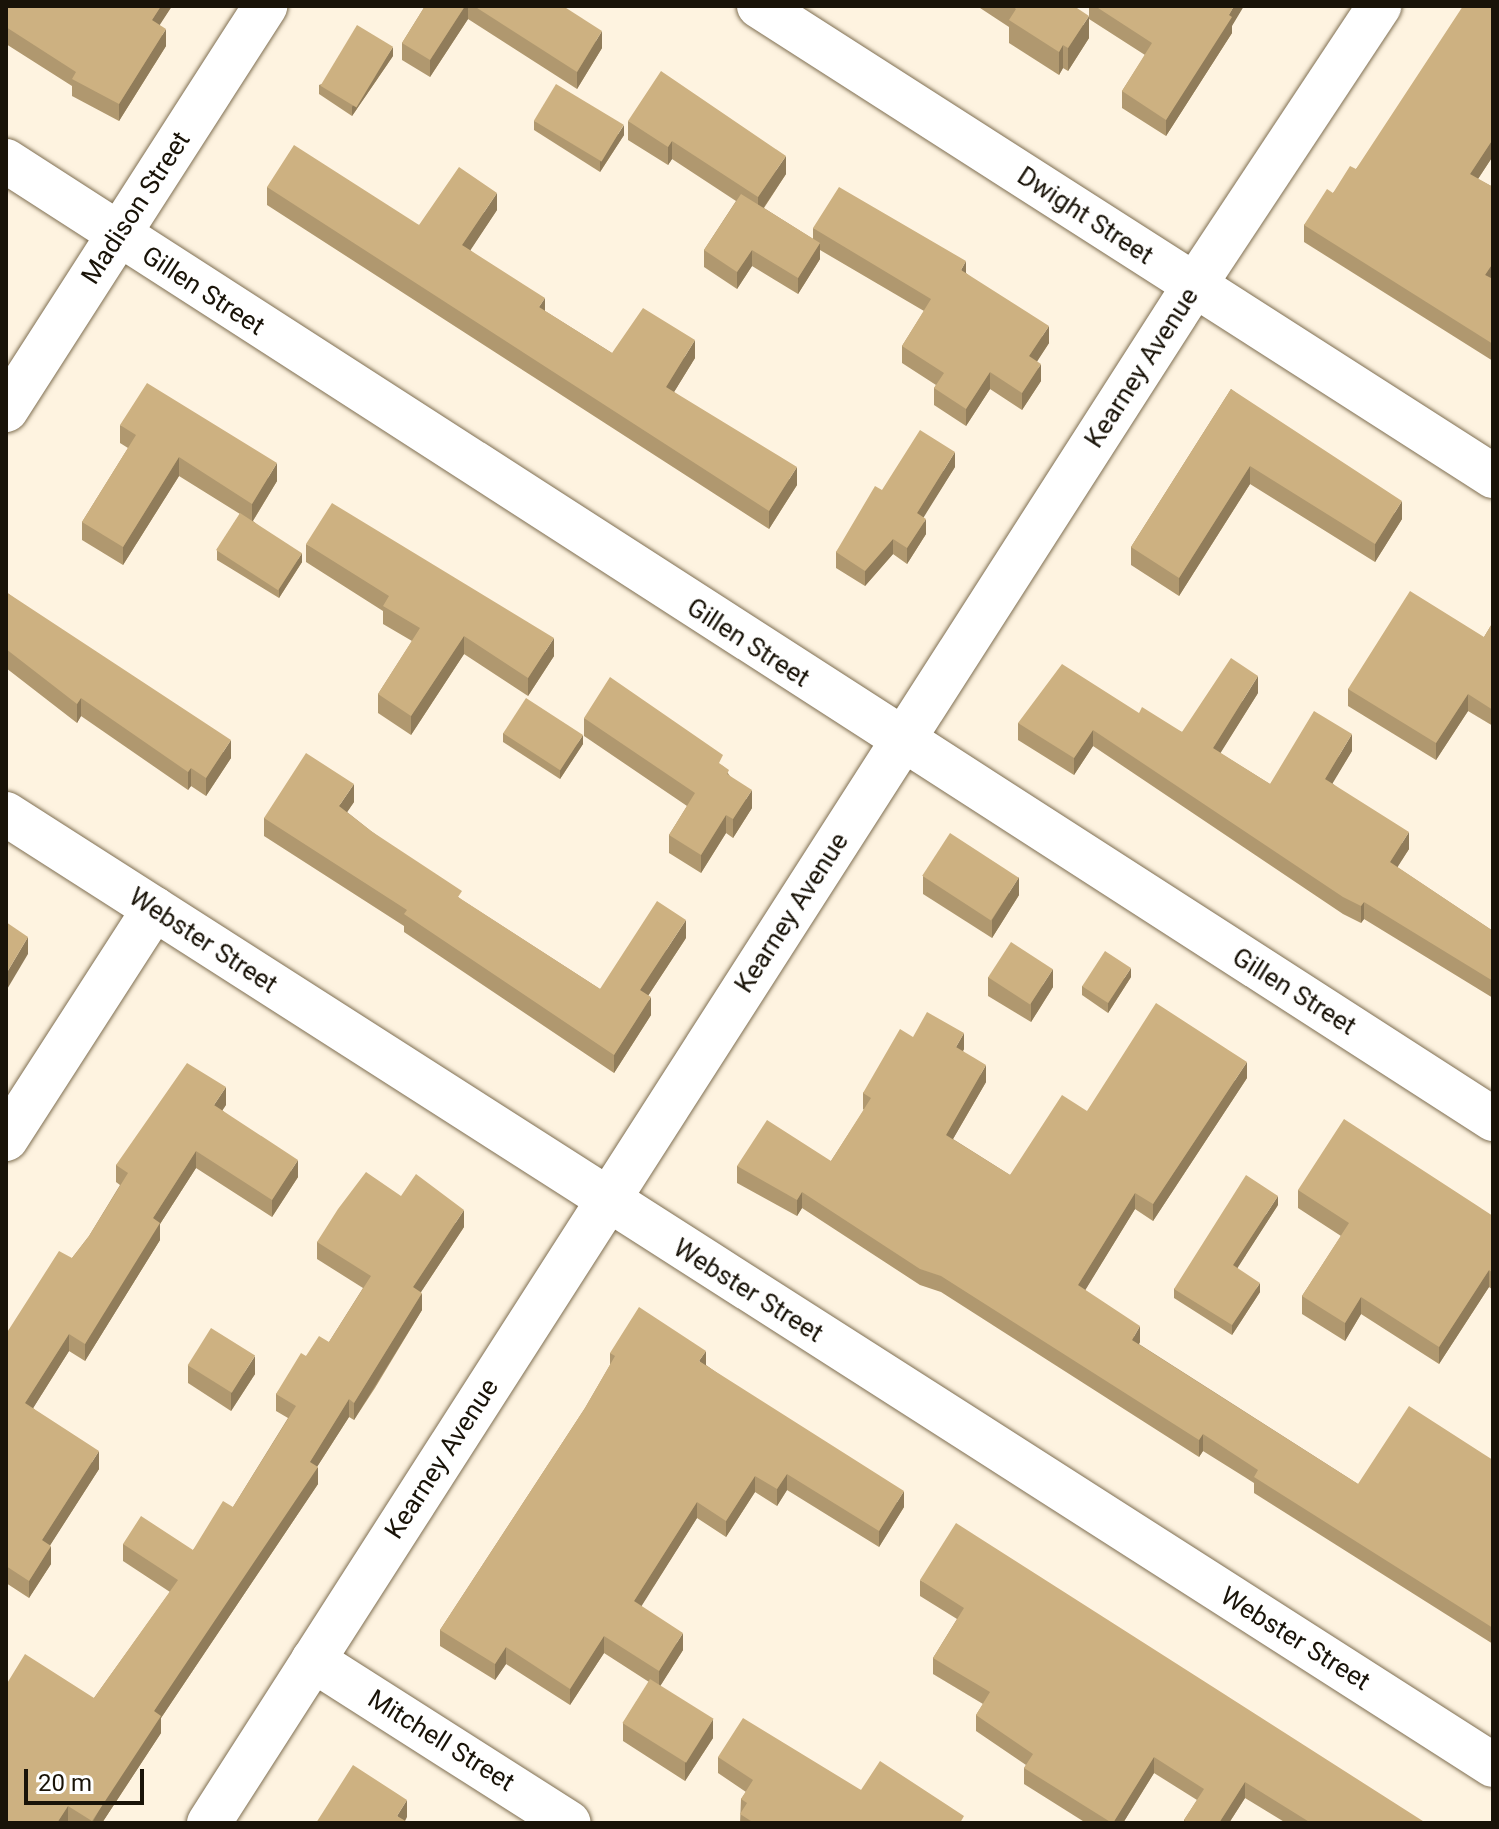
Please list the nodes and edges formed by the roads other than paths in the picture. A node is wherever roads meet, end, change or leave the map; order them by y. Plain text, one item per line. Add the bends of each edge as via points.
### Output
1 (265, 6) edge
2 (759, 6) edge
3 (1379, 6) edge
4 (6, 161) edge
5 (118, 236) junction
6 (1194, 286) junction
7 (6, 410) edge
8 (1493, 476) edge
9 (902, 742) junction
10 (6, 814) edge
11 (154, 909) junction
12 (1493, 1119) edge
13 (6, 1139) edge
14 (607, 1201) junction
15 (313, 1660) junction
16 (1493, 1765) edge
17 (209, 1823) edge
18 (569, 1823) edge

1 - 5 street, Madison Street
2 - 6 street, Dwight Street
3 - 6 street, Kearney Avenue
4 - 5 street, Gillen Street
5 - 7 street, Madison Street
5 - 9 street, Gillen Street
6 - 8 street, Dwight Street
6 - 9 street, Kearney Avenue
9 - 12 street, Gillen Street
9 - 14 street, Kearney Avenue
10 - 11 street, Webster Street
11 - 13 street
11 - 14 street, Webster Street
14 - 15 street, Kearney Avenue
14 - 16 street, Webster Street
15 - 17 street, Kearney Avenue
15 - 18 street, Mitchell Street

